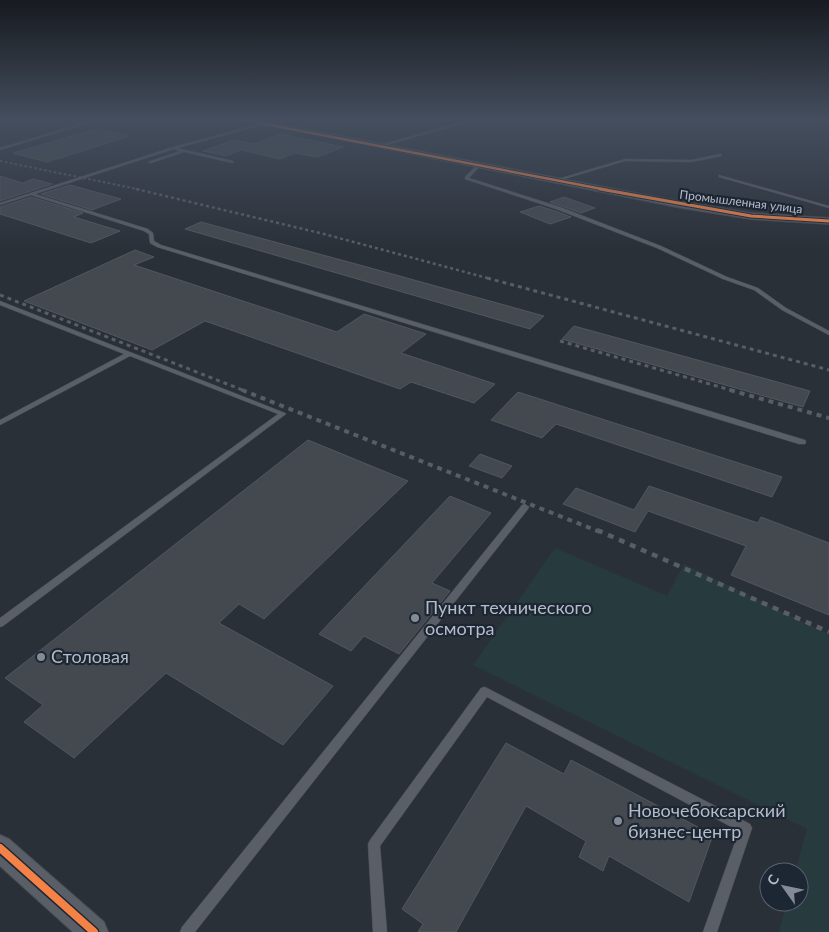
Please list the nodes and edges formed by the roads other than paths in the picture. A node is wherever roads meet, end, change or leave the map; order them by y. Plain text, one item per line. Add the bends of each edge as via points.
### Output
1 (129, 162) edge
2 (461, 162) edge
3 (610, 162) edge
4 (478, 166) junction
5 (720, 176) dead end
6 (554, 181) junction
7 (31, 194) junction
8 (0, 204) edge
9 (829, 206) edge
10 (829, 221) edge
11 (0, 303) edge
12 (829, 333) edge
13 (129, 354) junction
14 (0, 423) edge
15 (802, 442) dead end
16 (526, 507) dead end
17 (0, 623) edge
18 (0, 848) edge
19 (94, 932) edge
20 (187, 932) edge
21 (380, 932) edge
22 (710, 932) edge

1 - 7 lane
2 - 4 street, Промышленная улица
3 - 6 lane
4 - 6 street, Промышленная улица
4 - 12 lane via 466,178 558,208 659,247 756,289 784,310
5 - 9 lane
6 - 10 street, Промышленная улица via 717,211
7 - 8 lane
7 - 15 lane via 146,230 152,242 159,246
11 - 13 lane
13 - 14 lane
13 - 17 lane via 283,414
16 - 20 lane
18 - 19 street
21 - 22 lane via 374,844 485,691 746,828

